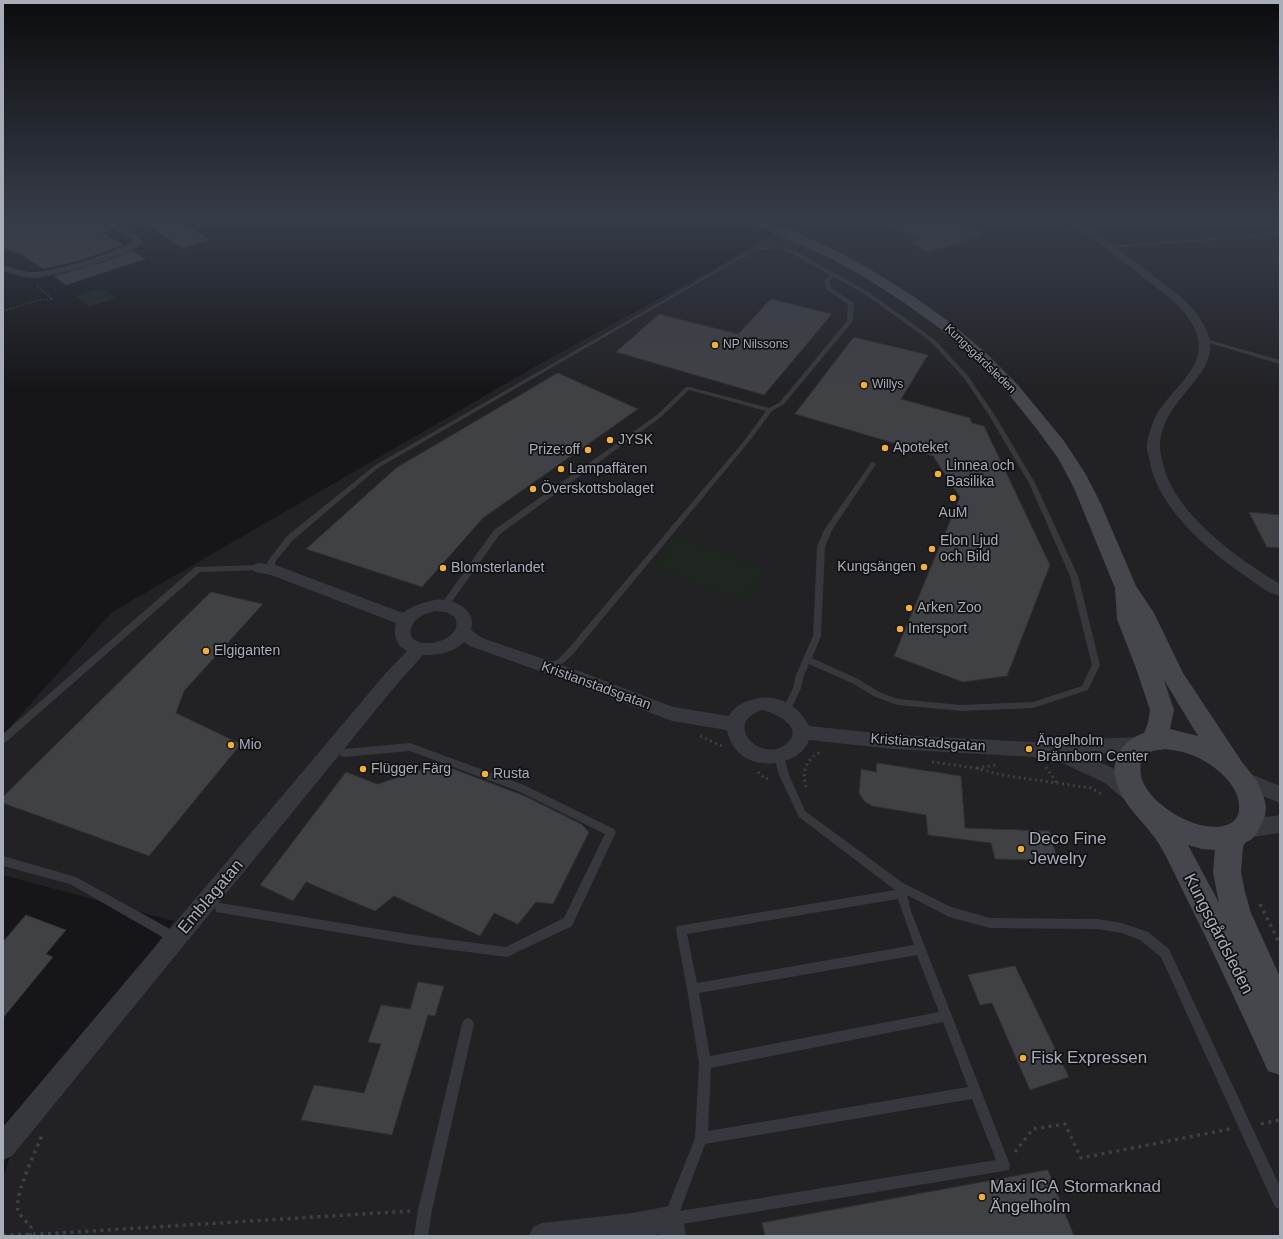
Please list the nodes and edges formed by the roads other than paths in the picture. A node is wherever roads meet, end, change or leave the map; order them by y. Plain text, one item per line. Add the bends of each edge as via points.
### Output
1 (708, 276) edge
2 (832, 276) edge
3 (835, 276) edge
4 (874, 276) edge
5 (1147, 276) edge
6 (1204, 340) junction
7 (1280, 354) edge
8 (1278, 361) edge
9 (770, 410) junction
10 (873, 464) dead end
11 (266, 569) junction
12 (1124, 584) junction
13 (1280, 591) edge
14 (445, 605) junction
15 (405, 620) junction
16 (462, 632) junction
17 (420, 649) junction
18 (571, 651) junction
19 (808, 660) junction
20 (540, 665) junction
21 (573, 676) junction
22 (787, 709) junction
23 (735, 724) junction
24 (801, 732) junction
25 (3, 739) edge
26 (1147, 742) junction
27 (344, 753) dead end
28 (779, 756) junction
29 (1049, 758) junction
30 (1237, 774) junction
31 (1280, 795) edge
32 (1144, 805) junction
33 (1280, 824) edge
34 (1240, 832) junction
35 (3, 861) edge
36 (900, 890) junction
37 (220, 908) dead end
38 (176, 939) junction
39 (921, 949) junction
40 (693, 989) junction
41 (1280, 1010) edge
42 (947, 1016) junction
43 (468, 1024) dead end
44 (1280, 1059) edge
45 (705, 1063) junction
46 (976, 1092) junction
47 (700, 1138) junction
48 (3, 1145) edge
49 (1280, 1202) edge
50 (672, 1228) edge
51 (422, 1236) edge
52 (542, 1236) edge

1 - 11 lane via 376,467 290,538
2 - 9 lane via 827,282 829,288 851,303 850,321 782,403
3 - 19 lane via 868,294 932,340 966,377 993,417 1035,490 1074,576 1096,665 1085,688 1078,691 1033,705 961,708 897,702
4 - 12 main road, Kungsgårdsleden via 946,325 984,359 1023,401 1066,457 1086,491
5 - 6 street via 1190,313 1199,326
6 - 8 lane
6 - 13 street via 1200,366 1160,419 1156,429 1153,440 1156,466 1169,494 1193,525 1229,557
7 - 8 lane
9 - 14 lane via 688,388 659,416 497,532
9 - 18 lane
10 - 19 lane via 823,540 817,636
11 - 15 street
11 - 25 lane via 198,570
12 - 26 main road, Kungsgårdsleden via 1128,618 1150,671 1162,710 1160,723
12 - 30 main road, Kungsgårdsleden via 1144,616 1175,679
14 - 15 street via 418,609
14 - 16 street via 460,612 464,618
15 - 17 street via 402,627 405,640
16 - 17 street via 449,644
16 - 20 street, Kristianstadsgatan via 476,642
17 - 38 street, Emblagatan via 391,679
18 - 20 lane via 559,663
18 - 21 lane via 566,663
19 - 22 lane
20 - 21 street, Kristianstadsgatan
21 - 23 street, Kristianstadsgatan via 672,714
22 - 23 street via 771,704 754,704 741,712
22 - 24 street via 798,720
23 - 28 street via 738,738 749,750 766,756
24 - 28 street via 795,748
24 - 29 street, Kristianstadsgatan
26 - 29 street, Kristianstadsgatan via 1085,746
26 - 30 main road, Kungsgårdsleden via 1165,739 1194,744 1221,759
26 - 32 main road, Kungsgårdsleden via 1132,751 1127,761 1126,773 1130,786
27 - 37 lane via 410,747 521,788 611,832 568,922 507,952 414,940
28 - 36 lane via 784,775 802,814
29 - 32 street, Kristianstadsgatan via 1112,777
30 - 31 street
30 - 34 main road, Kungsgårdsleden via 1250,792 1253,806 1252,819
32 - 34 main road, Kungsgårdsleden via 1166,824 1203,838 1221,838
32 - 44 main road, Kungsgårdsleden via 1168,835
33 - 34 street
34 - 41 main road, Kungsgårdsleden via 1228,852 1227,871 1231,895
35 - 38 lane via 72,880
36 - 39 lane
36 - 40 lane via 681,930
36 - 49 lane via 949,912 990,924 1097,924 1122,928 1144,936 1165,953
38 - 48 street, Emblagatan
39 - 40 lane
39 - 42 lane
40 - 45 lane
42 - 45 lane
42 - 46 lane
43 - 51 lane via 425,1210
45 - 47 lane
46 - 47 lane
46 - 50 lane via 1004,1165
47 - 50 lane
50 - 52 street via 632,1226

